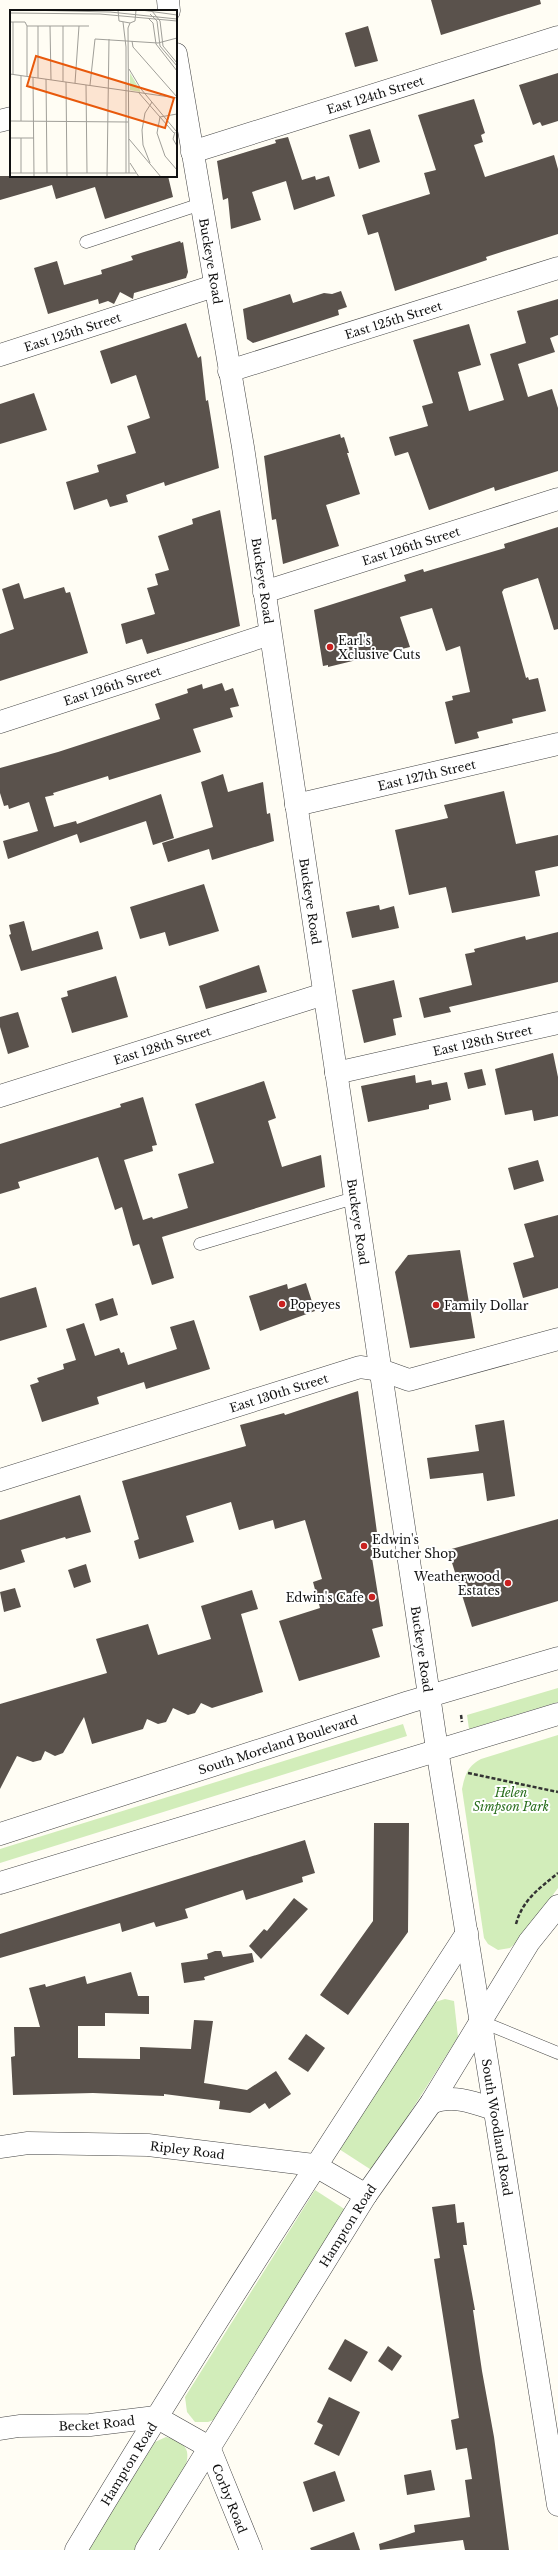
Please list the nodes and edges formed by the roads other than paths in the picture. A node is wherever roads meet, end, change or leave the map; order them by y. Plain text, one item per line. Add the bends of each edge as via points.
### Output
1 (168, 0) edge
2 (169, 10) edge
3 (558, 37) edge
4 (177, 62) edge
5 (10, 118) edge
6 (0, 121) edge
7 (192, 152) junction
8 (201, 204) junction
9 (86, 242) dead end
10 (558, 268) edge
11 (214, 286) junction
12 (0, 356) edge
13 (230, 371) junction
14 (558, 498) edge
15 (264, 592) junction
16 (270, 634) junction
17 (0, 722) edge
18 (558, 744) edge
19 (296, 805) junction
20 (324, 994) junction
21 (558, 1023) edge
22 (336, 1073) junction
23 (0, 1096) edge
24 (354, 1198) junction
25 (200, 1244) dead end
26 (558, 1339) edge
27 (381, 1370) junction
28 (0, 1480) edge
29 (558, 1658) edge
30 (429, 1696) junction
31 (558, 1714) edge
32 (437, 1749) junction
33 (0, 1834) edge
34 (0, 1883) edge
35 (558, 1906) edge
36 (466, 1933) junction
37 (480, 2021) junction
38 (558, 2053) edge
39 (431, 2103) junction
40 (493, 2109) junction
41 (0, 2147) edge
42 (314, 2166) junction
43 (366, 2195) junction
44 (156, 2417) junction
45 (0, 2429) edge
46 (209, 2447) junction
47 (558, 2505) edge
48 (76, 2550) edge
49 (146, 2550) edge
50 (251, 2550) edge

1 - 2 street
3 - 7 street, East 124th Street
4 - 7 street, Buckeye Road
5 - 6 street
7 - 8 street, Buckeye Road
8 - 9 lane
8 - 11 street, Buckeye Road
10 - 13 street, East 125th Street
11 - 12 street, East 125th Street
11 - 13 street, Buckeye Road
13 - 15 street, Buckeye Road
14 - 15 street, East 126th Street
15 - 16 street, Buckeye Road
16 - 17 street, East 126th Street
16 - 19 street, Buckeye Road
18 - 19 street, East 127th Street
19 - 20 street, Buckeye Road
20 - 22 street, Buckeye Road
20 - 23 street, East 128th Street
21 - 22 street, East 128th Street
22 - 24 street, Buckeye Road
24 - 25 lane
24 - 27 street, Buckeye Road
26 - 27 street, East 130th Street via 409,1380
27 - 28 street, East 130th Street via 360,1367
27 - 30 street, Buckeye Road
29 - 30 street, South Moreland Boulevard
30 - 32 street, Buckeye Road
30 - 33 street, South Moreland Boulevard
31 - 32 street
32 - 34 street
32 - 36 street, South Woodland Road
35 - 37 street, Hampton Road via 529,1942
36 - 37 street, South Woodland Road
36 - 42 street, Hampton Road
37 - 38 lane
37 - 39 street, Hampton Road
37 - 40 street, South Woodland Road
39 - 40 street via 441,2098 468,2100
39 - 43 street, Hampton Road
40 - 47 street, South Woodland Road
41 - 42 street, Ripley Road via 28,2143 148,2145
42 - 43 street, Ripley Road
42 - 44 street, Hampton Road
43 - 46 street, Hampton Road
44 - 45 street, Becket Road via 90,2425 19,2426
44 - 46 street
44 - 48 street, Hampton Road
46 - 49 street, Hampton Road
46 - 50 street, Corby Road

